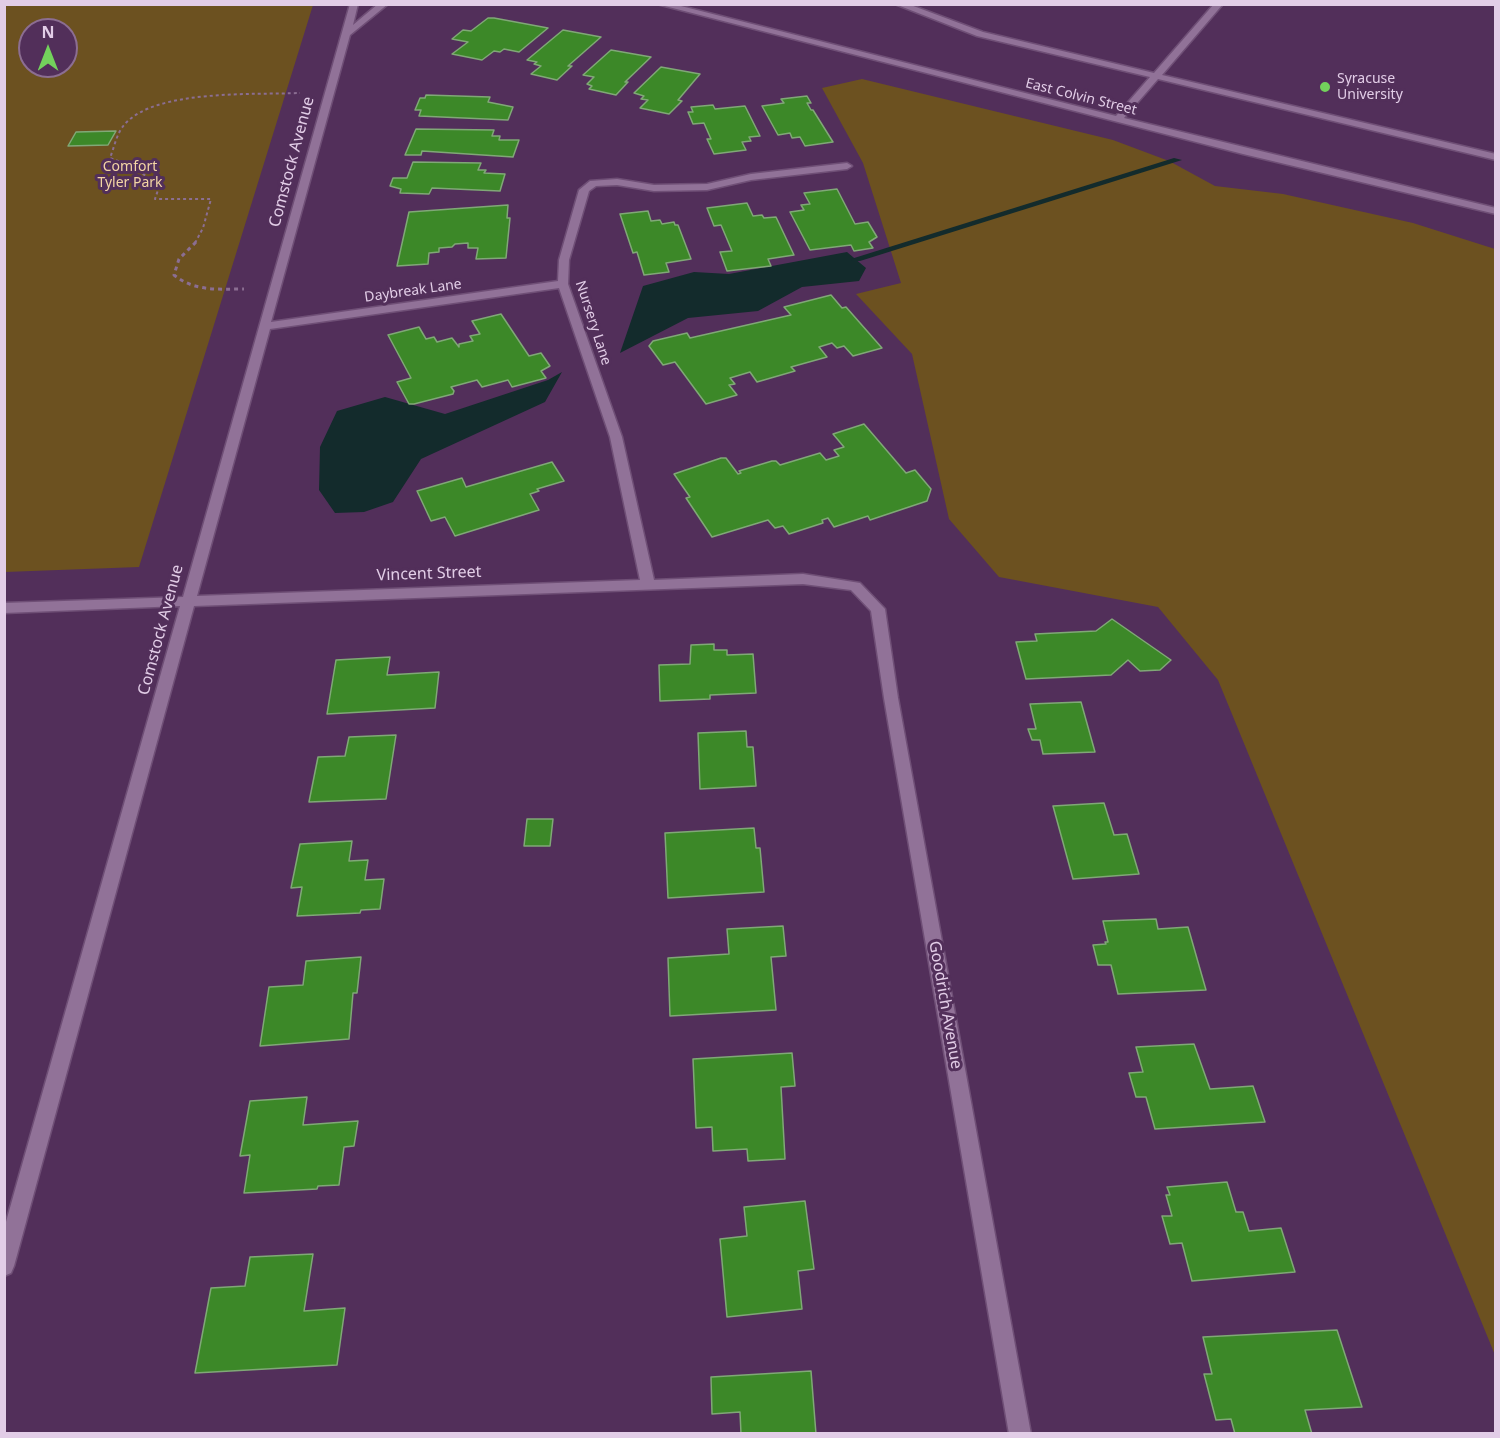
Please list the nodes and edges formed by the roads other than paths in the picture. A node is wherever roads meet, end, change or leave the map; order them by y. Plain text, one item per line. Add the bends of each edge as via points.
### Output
1 (354, 4) edge
2 (384, 4) edge
3 (661, 4) edge
4 (899, 4) edge
5 (1219, 4) edge
6 (346, 34) junction
7 (1154, 76) junction
8 (1118, 120) junction
9 (1496, 156) edge
10 (847, 166) dead end
11 (1496, 211) edge
12 (563, 284) junction
13 (267, 326) junction
14 (648, 584) junction
15 (855, 586) joint
16 (188, 601) junction
17 (4, 608) edge
18 (4, 1266) edge
19 (1020, 1434) edge

1 - 6 street, Comstock Avenue
2 - 6 street
3 - 8 street, East Colvin Street
4 - 7 street via 980,34
5 - 7 street
6 - 13 street, Comstock Avenue
7 - 8 street
7 - 9 street
8 - 11 street, East Colvin Street
10 - 12 street, Nursery Lane via 751,177 707,187 594,183 584,190 564,260
12 - 13 street, Daybreak Lane
12 - 14 street, Nursery Lane via 615,437
13 - 16 street, Comstock Avenue
14 - 15 street, Vincent Street via 803,579
14 - 16 street, Vincent Street
15 - 19 street, Goodrich Avenue via 878,609
16 - 17 street, Vincent Street
16 - 18 street, Comstock Avenue

